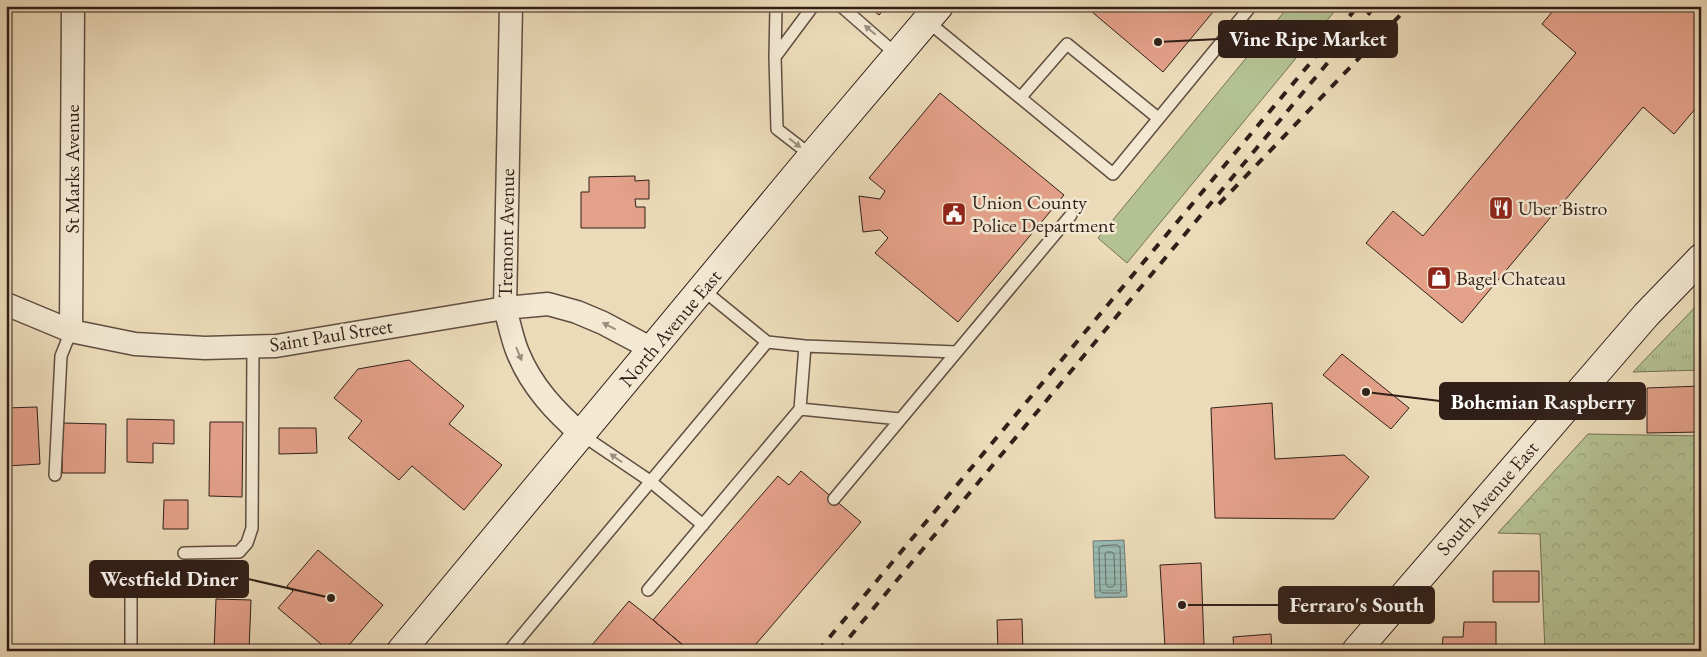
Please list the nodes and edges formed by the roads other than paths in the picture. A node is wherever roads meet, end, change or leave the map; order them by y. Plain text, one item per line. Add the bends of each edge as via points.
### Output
1 (72, 6) edge
2 (510, 6) edge
3 (776, 6) edge
4 (813, 6) edge
5 (841, 6) edge
6 (1251, 6) edge
7 (933, 14) edge
8 (898, 55) junction
9 (775, 58) junction
10 (1021, 97) junction
11 (1158, 118) junction
12 (812, 156) junction
13 (1071, 214) dead end
14 (1701, 258) edge
15 (702, 289) junction
16 (6, 304) edge
17 (505, 308) junction
18 (72, 331) junction
19 (767, 342) junction
20 (804, 346) junction
21 (253, 347) junction
22 (652, 349) junction
23 (956, 352) junction
24 (800, 409) junction
25 (900, 419) junction
26 (582, 435) junction
27 (55, 474) dead end
28 (650, 481) junction
29 (834, 499) dead end
30 (703, 525) junction
31 (184, 553) dead end
32 (648, 590) dead end
33 (132, 594) dead end
34 (131, 651) edge
35 (401, 651) edge
36 (509, 651) edge
37 (1356, 651) edge

1 - 18 street, St Marks Avenue
2 - 17 street, Tremont Avenue
3 - 9 lane
4 - 9 lane
8 -> 5 lane
6 - 11 lane
7 - 8 main road, North Avenue East
7 - 10 lane
8 - 12 main road, North Avenue East
9 -> 12 lane via 777,129
10 - 11 lane via 1067,44
10 - 11 lane via 1113,174
12 - 15 main road, North Avenue East
13 - 23 lane
14 - 37 main road, South Avenue East via 1646,314
15 - 19 lane
15 - 22 main road, North Avenue East
16 - 18 street, Saint Paul Street
17 - 21 street, Saint Paul Street via 276,346
22 -> 17 street, Saint Paul Street via 577,312 548,304
17 -> 26 street, Tremont Avenue via 517,352 533,382 556,412
18 - 21 street, Saint Paul Street via 135,344
18 - 27 lane via 60,356
19 - 20 lane
19 - 28 lane
20 - 23 lane
20 - 24 lane
21 - 31 lane via 252,528 247,543 238,552
22 - 26 main road, North Avenue East
23 - 25 lane
24 - 25 lane
24 - 30 lane
25 - 29 lane
28 -> 26 lane
26 - 35 main road, North Avenue East
28 - 30 lane
28 - 36 lane
30 - 32 lane
33 - 34 lane

